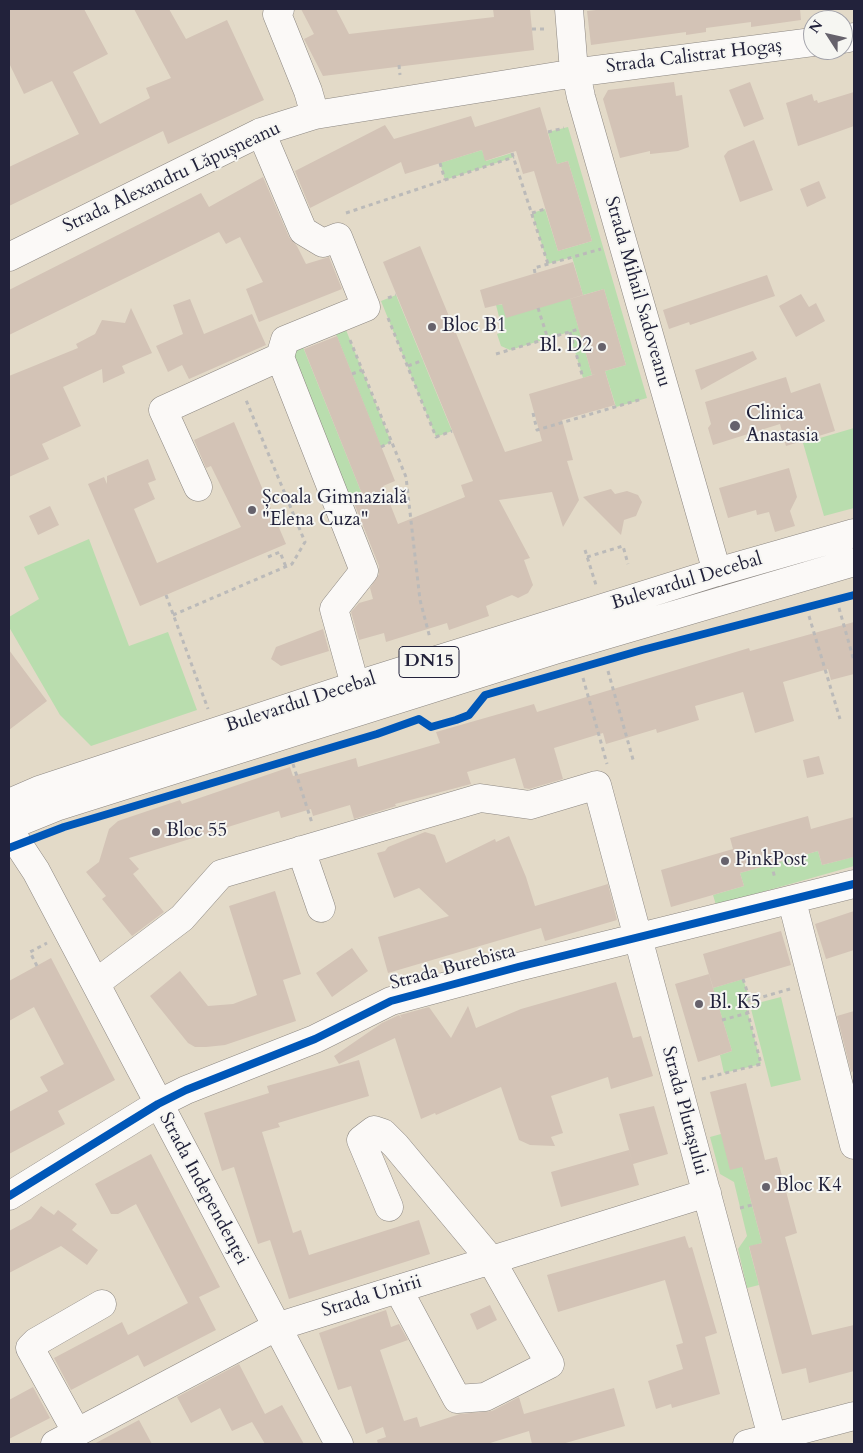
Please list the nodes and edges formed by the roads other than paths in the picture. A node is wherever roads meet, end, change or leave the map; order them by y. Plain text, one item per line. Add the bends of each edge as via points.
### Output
1 (280, 9) edge
2 (570, 9) edge
3 (803, 43) edge
4 (575, 73) junction
5 (315, 115) junction
6 (261, 132) junction
7 (9, 257) edge
8 (280, 357) junction
9 (198, 487) dead end
10 (854, 533) edge
11 (854, 562) edge
12 (717, 572) junction
13 (355, 685) junction
14 (9, 803) edge
15 (9, 826) edge
16 (9, 830) edge
17 (310, 848) junction
18 (854, 884) edge
19 (792, 901) junction
20 (321, 908) dead end
21 (637, 938) junction
22 (96, 983) junction
23 (158, 1104) junction
24 (854, 1145) edge
25 (707, 1194) junction
26 (9, 1196) edge
27 (389, 1207) dead end
28 (491, 1260) junction
29 (398, 1289) junction
30 (102, 1304) dead end
31 (276, 1327) junction
32 (854, 1416) edge
33 (66, 1439) edge
34 (760, 1440) edge
35 (339, 1444) edge

1 - 5 street via 277,14
2 - 4 street, Strada Mihail Sadoveanu
3 - 4 street, Strada Calistrat Hogaș
4 - 5 street, Strada Alexandru Lăpușneanu
4 - 12 street, Strada Mihail Sadoveanu
5 - 6 street, Strada Alexandru Lăpușneanu
6 - 7 street, Strada Alexandru Lăpușneanu
6 - 8 street via 304,231 323,243 338,237 366,307 285,340
8 - 9 street via 163,410
8 - 13 street via 364,571 334,608
10 - 12 street, Bulevardul Decebal / DN15
11 - 15 street, Bulevardul Decebal / DN15 via 537,656 56,807
12 - 13 street, Bulevardul Decebal / DN15
13 - 14 street, Bulevardul Decebal / DN15 via 48,787
16 - 22 street, Strada Independenței via 36,870
17 - 20 street
17 - 21 street, Strada Plutașului via 480,798 530,805 603,778
17 - 22 street via 221,874 182,918
18 - 19 street, Strada Burebista
19 - 21 street, Strada Burebista
19 - 24 street
21 - 23 street, Strada Burebista via 391,1001 314,1039
21 - 25 street, Strada Plutașului
22 - 23 street, Strada Independenței
23 - 26 street, Strada Burebista
23 - 31 street, Strada Independenței
25 - 28 street, Strada Unirii
25 - 34 street, Strada Plutașului
27 - 28 street via 361,1140 374,1130 383,1133 396,1146
28 - 29 street, Strada Unirii
28 - 29 street via 550,1364 485,1397 457,1399
29 - 31 street, Strada Unirii
30 - 33 street via 30,1348
31 - 33 street, Strada Unirii
31 - 35 street, Strada Independenței
32 - 34 street

